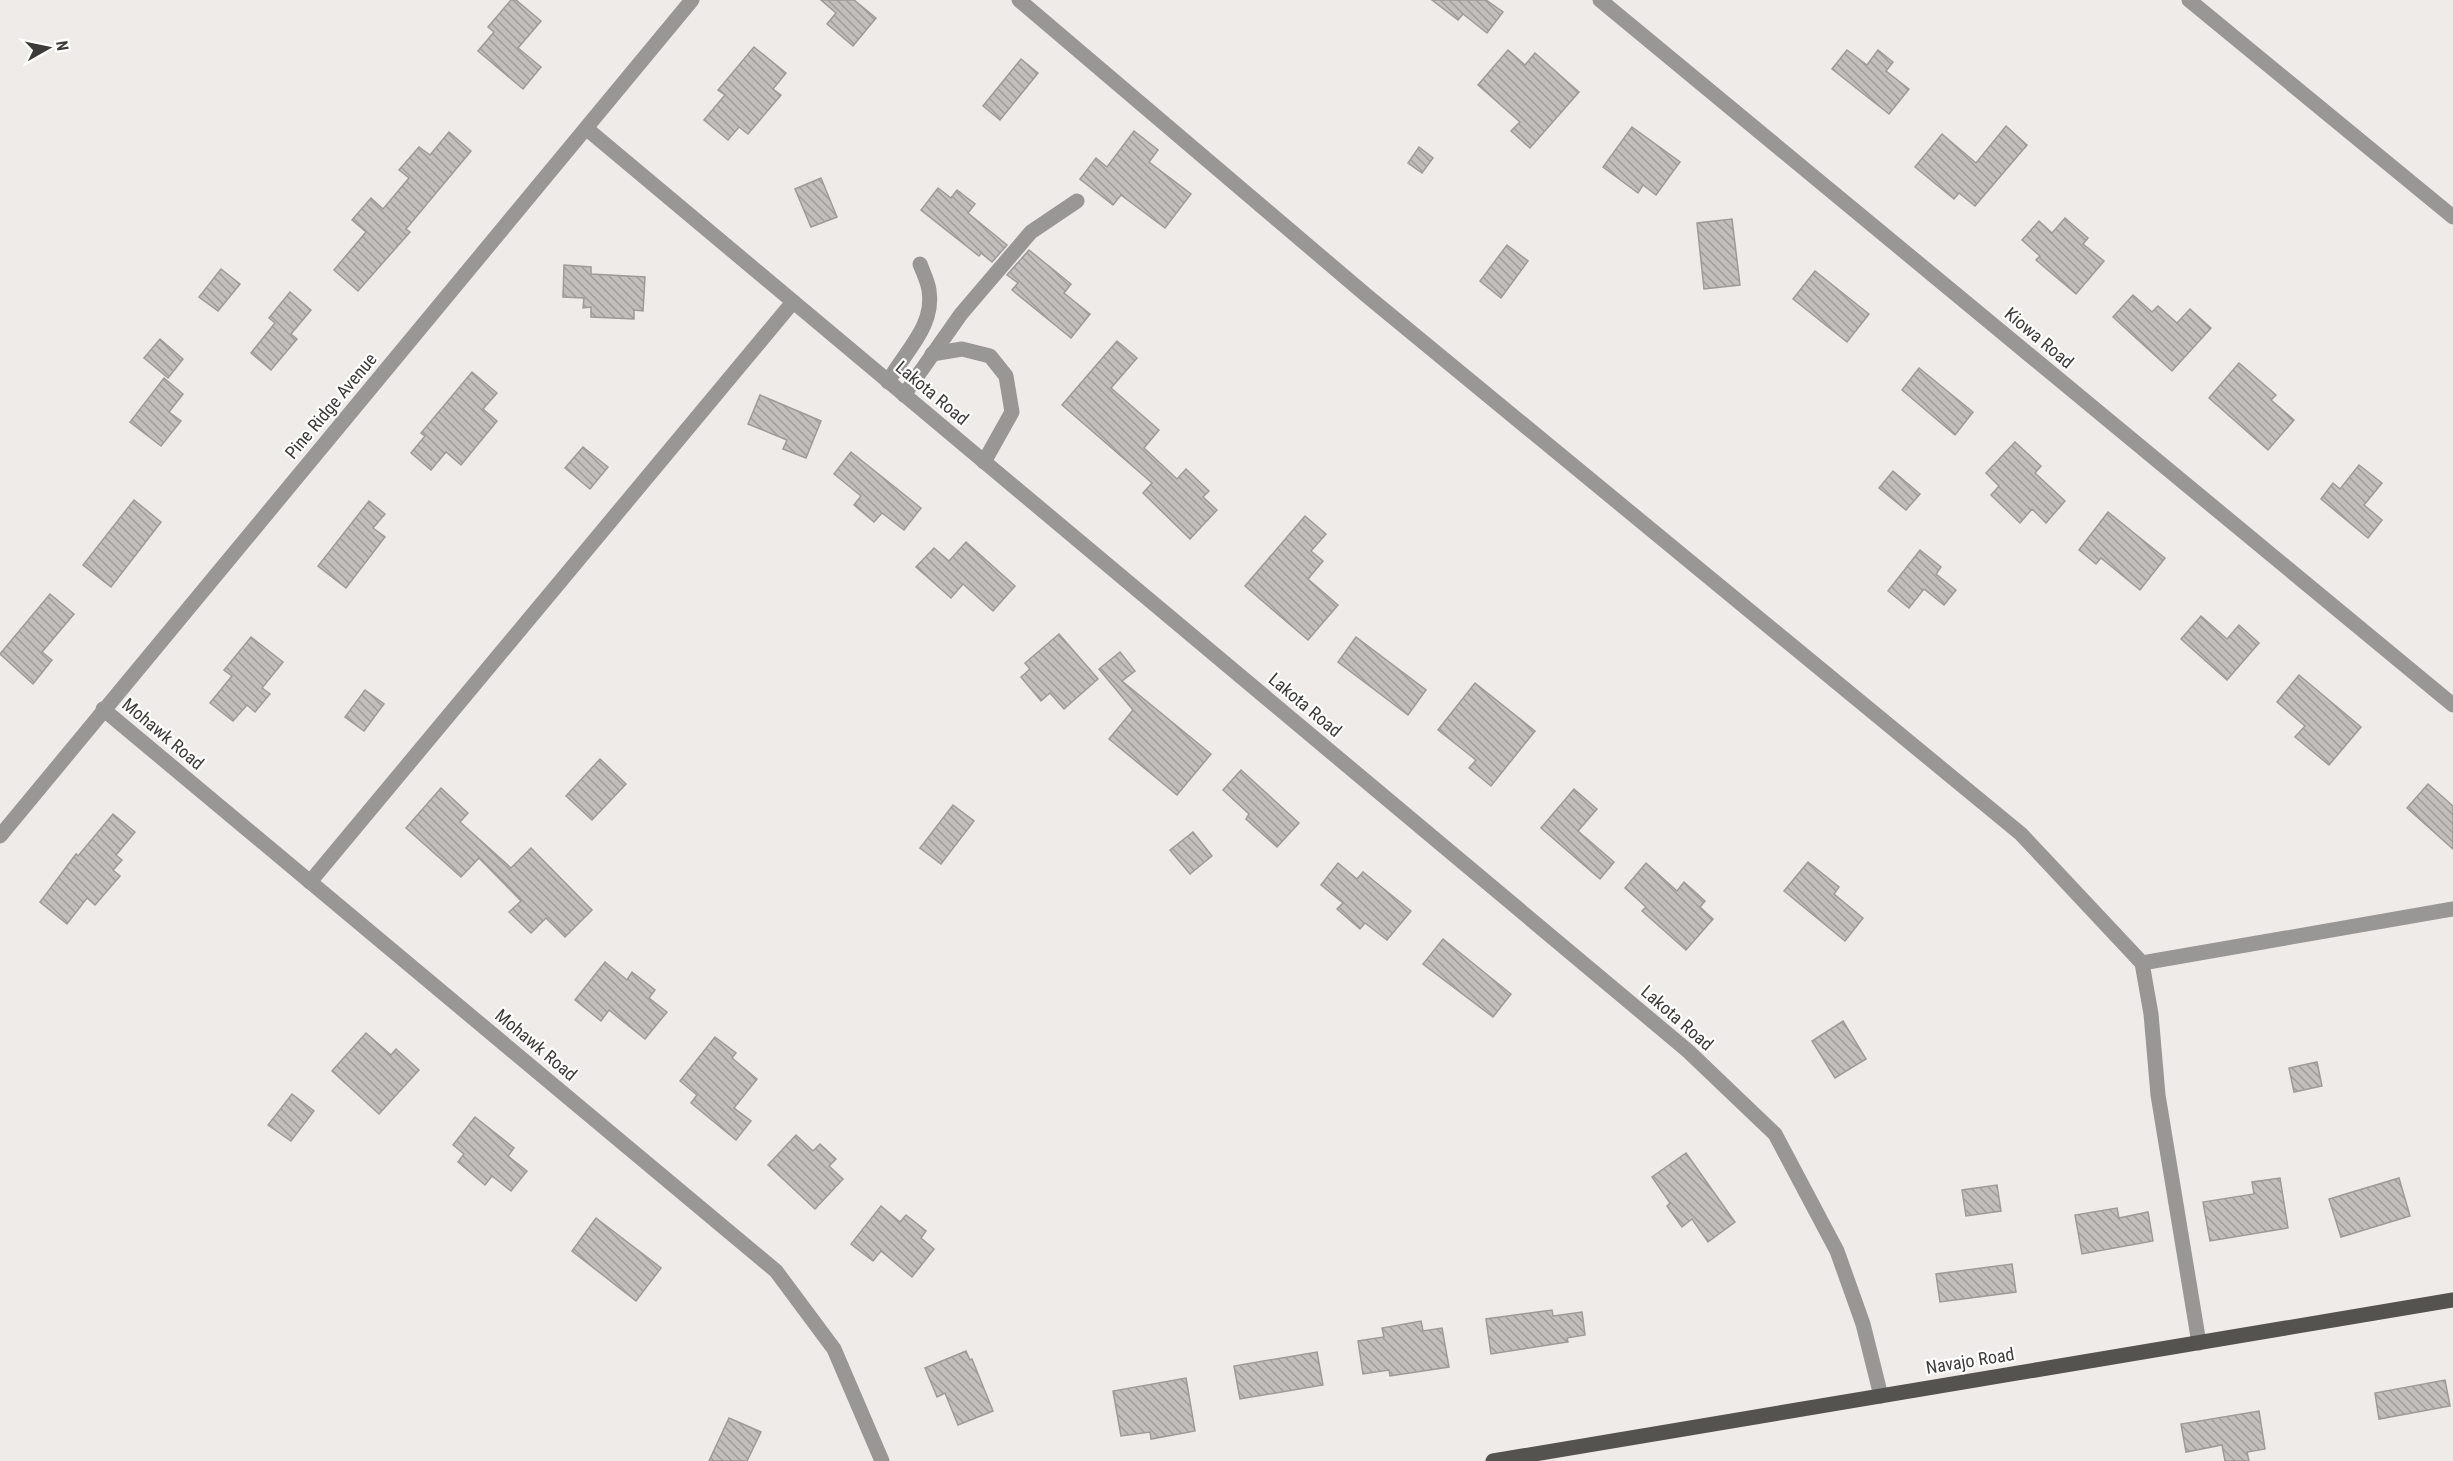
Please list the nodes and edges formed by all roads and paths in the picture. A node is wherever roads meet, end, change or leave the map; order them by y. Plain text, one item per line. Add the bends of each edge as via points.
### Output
1 (692, 0) edge
2 (1019, 0) edge
3 (1600, 0) edge
4 (2188, 0) edge
5 (587, 129) junction
6 (1077, 201) dead end
7 (2453, 217) edge
8 (920, 264) dead end
9 (793, 302) junction
10 (932, 354) junction
11 (888, 382) junction
12 (904, 395) junction
13 (984, 462) junction
14 (2453, 705) edge
15 (103, 710) junction
16 (0, 836) edge
17 (310, 882) junction
18 (2453, 909) edge
19 (2142, 963) junction
20 (2453, 1300) edge
21 (2199, 1343) junction
22 (1881, 1396) junction
23 (882, 1461) edge
24 (1493, 1461) edge

1 - 5 street, Pine Ridge Avenue
2 - 19 street via 1376,303 2021,834
3 - 14 street, Kiowa Road
4 - 7 street
5 - 9 street, Lakota Road
5 - 15 street, Pine Ridge Avenue
6 - 10 street via 1031,232
8 - 11 street via 929,289 930,310 925,328
9 - 11 street, Lakota Road
9 - 17 street
10 - 12 street
10 - 13 street via 962,349 990,356 1006,376 1012,412
11 - 12 street, Lakota Road
12 - 13 street, Lakota Road
13 - 22 street, Lakota Road via 1688,1051 1775,1134 1837,1251 1863,1324
15 - 16 street, Pine Ridge Avenue
15 - 17 street, Mohawk Road
17 - 23 street, Mohawk Road via 776,1271 834,1348
18 - 19 street
19 - 21 street via 2158,1095
20 - 21 main road, Navajo Road
21 - 22 main road, Navajo Road
22 - 24 main road, Navajo Road

